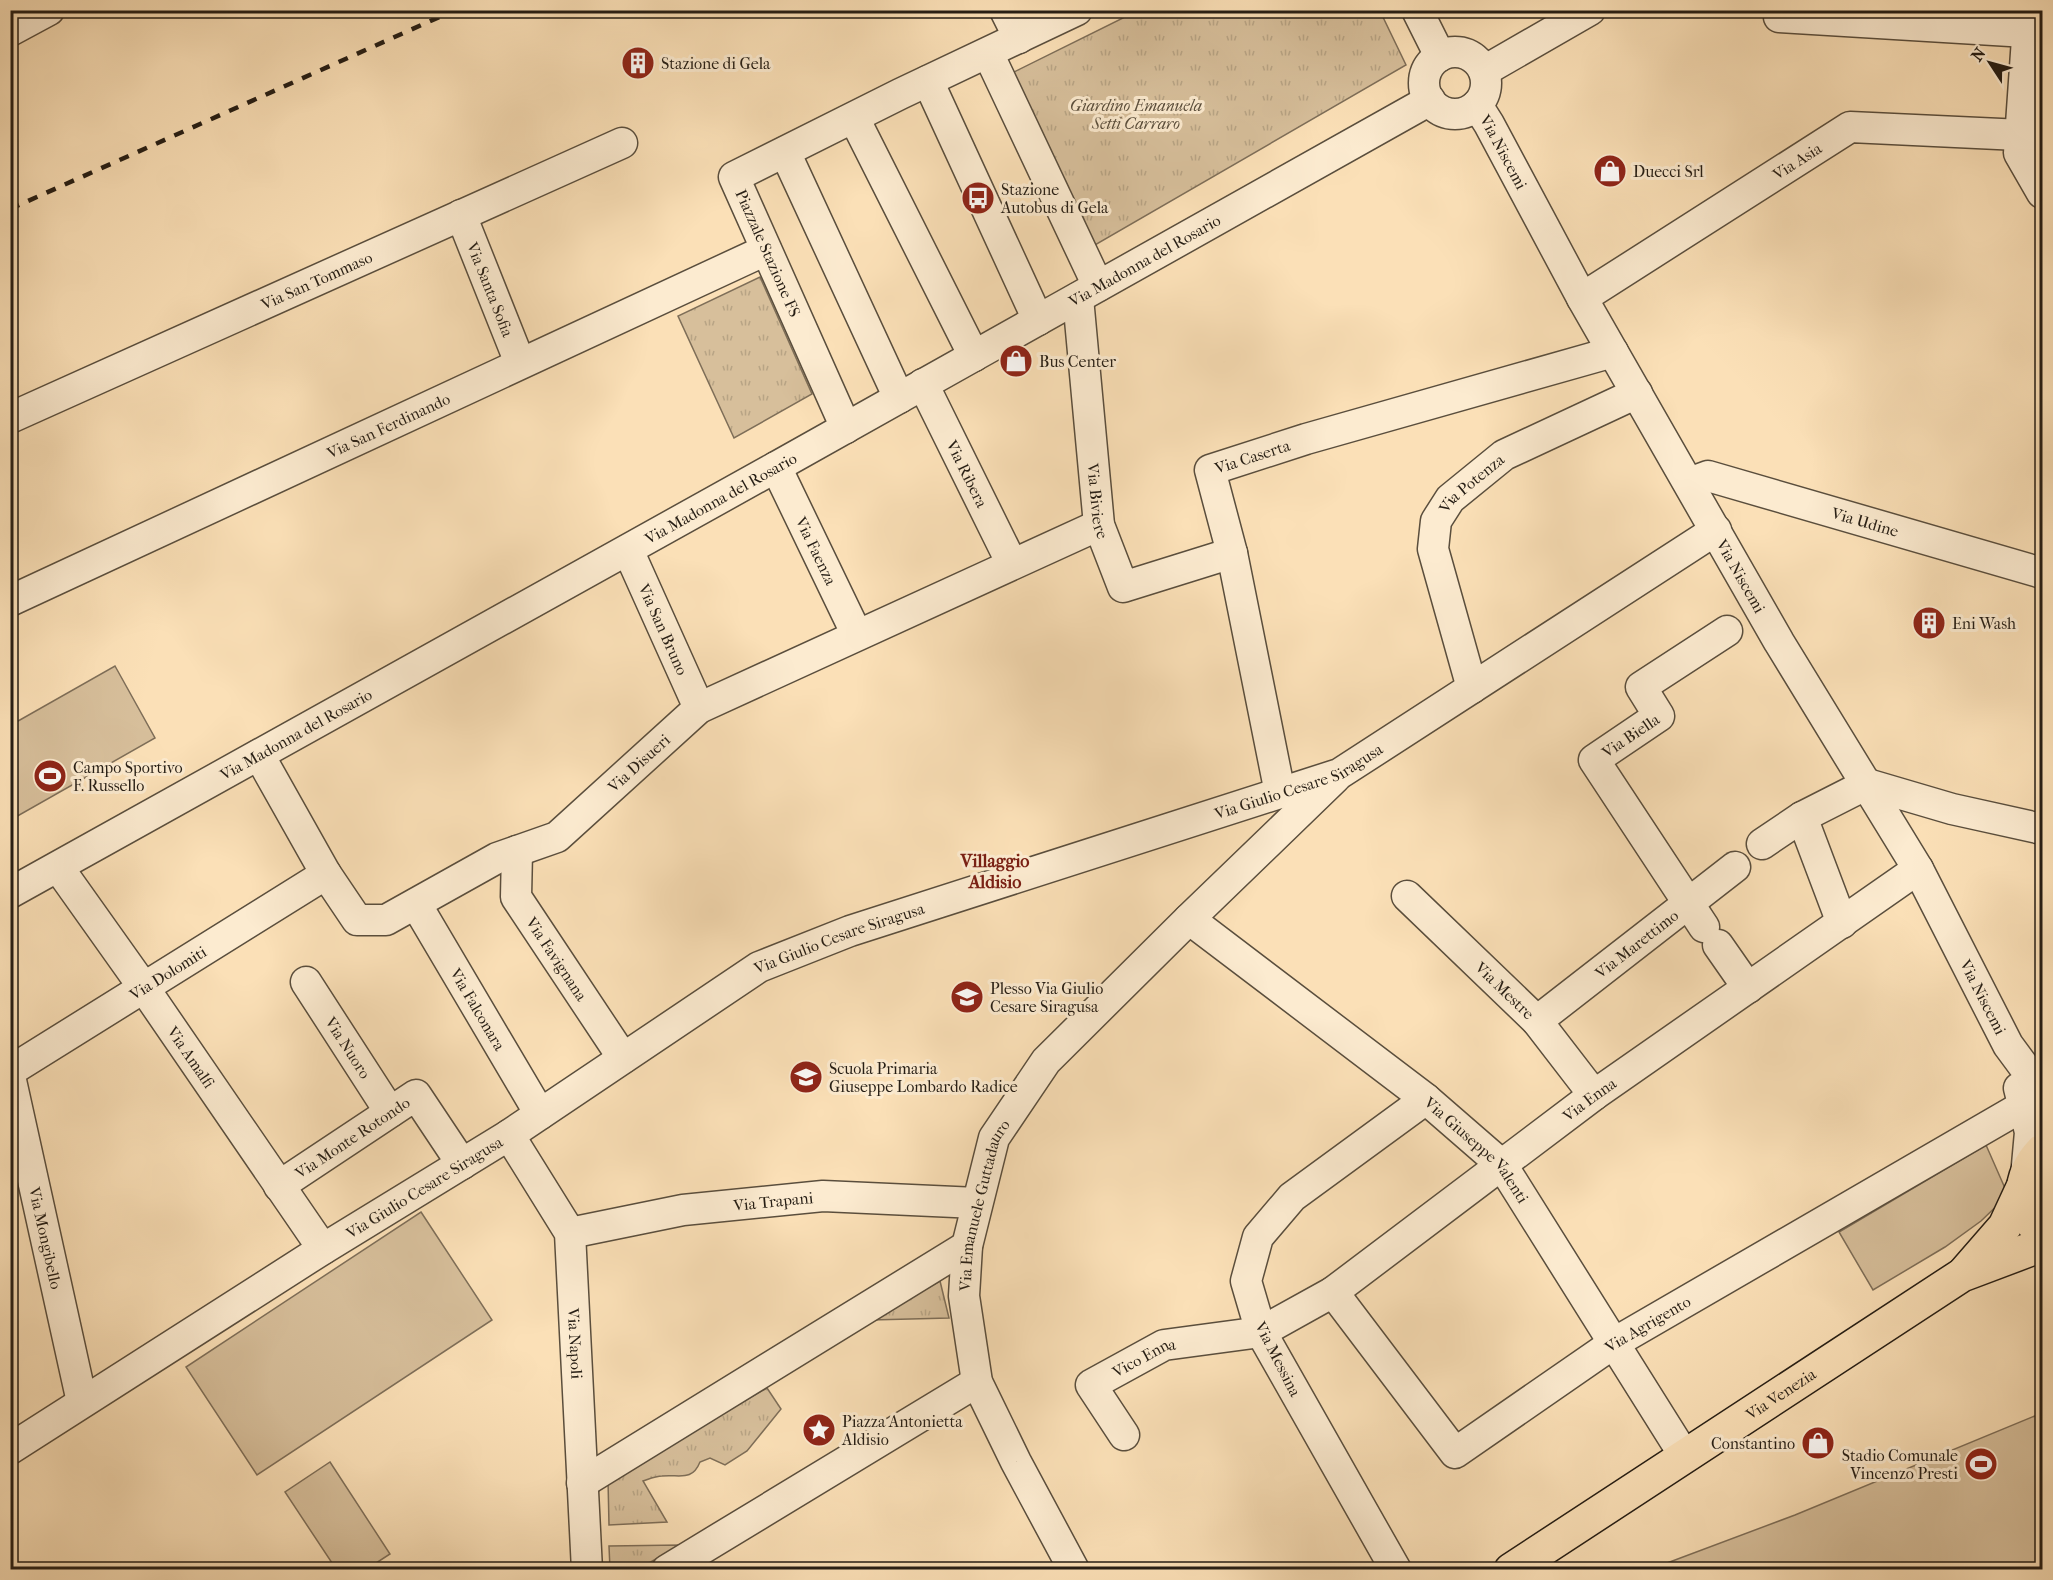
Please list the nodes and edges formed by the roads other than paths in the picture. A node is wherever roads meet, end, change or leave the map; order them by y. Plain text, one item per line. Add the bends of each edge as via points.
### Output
1 (49, 10) edge
2 (1005, 10) edge
3 (1077, 10) edge
4 (1417, 10) edge
5 (1590, 10) edge
6 (1779, 17) dead end
7 (2033, 25) edge
8 (10, 31) edge
9 (1018, 38) junction
10 (988, 53) junction
11 (1440, 56) junction
12 (1484, 71) junction
13 (928, 81) junction
14 (1430, 100) junction
15 (1477, 105) junction
16 (854, 118) junction
17 (2032, 136) edge
18 (622, 143) dead end
19 (785, 152) junction
20 (2043, 193) edge
21 (461, 215) junction
22 (766, 250) junction
23 (1088, 292) junction
24 (1582, 298) junction
25 (1038, 320) junction
26 (1613, 352) junction
27 (974, 356) junction
28 (520, 363) junction
29 (911, 391) junction
30 (1637, 393) junction
31 (10, 418) edge
32 (846, 428) junction
33 (776, 467) junction
34 (1689, 483) junction
35 (1099, 525) junction
36 (1716, 530) junction
37 (628, 550) junction
38 (1232, 553) junction
39 (1012, 564) junction
40 (2043, 573) edge
41 (10, 601) edge
42 (1727, 631) dead end
43 (857, 635) junction
44 (1472, 688) junction
45 (699, 708) junction
46 (259, 755) junction
47 (1340, 774) junction
48 (1868, 784) junction
49 (1280, 793) junction
50 (1802, 817) junction
51 (2043, 829) edge
52 (1762, 844) dead end
53 (517, 851) junction
54 (58, 867) junction
55 (1735, 867) dead end
56 (1918, 869) junction
57 (326, 874) junction
58 (10, 893) edge
59 (1407, 896) dead end
60 (416, 904) junction
61 (1189, 919) junction
62 (1842, 923) junction
63 (1704, 925) junction
64 (306, 982) dead end
65 (144, 988) junction
66 (1748, 988) junction
67 (1537, 1021) junction
68 (623, 1058) junction
69 (10, 1071) edge
70 (10, 1076) edge
71 (1594, 1095) junction
72 (1426, 1099) junction
73 (2033, 1099) edge
74 (390, 1112) junction
75 (540, 1114) junction
76 (509, 1135) junction
77 (462, 1164) junction
78 (1502, 1165) junction
79 (2031, 1171) edge
80 (279, 1186) junction
81 (977, 1203) junction
82 (570, 1233) junction
83 (2043, 1234) edge
84 (967, 1245) junction
85 (2043, 1247) edge
86 (322, 1249) junction
87 (1962, 1275) junction
88 (1333, 1292) junction
89 (1261, 1332) junction
90 (1614, 1343) junction
91 (977, 1382) junction
92 (82, 1402) junction
93 (1124, 1435) dead end
94 (10, 1449) edge
95 (1684, 1455) junction
96 (582, 1483) junction
97 (587, 1569) edge
98 (667, 1569) edge
99 (1074, 1569) edge
100 (1396, 1569) edge
101 (1510, 1569) edge

1 - 8 street
2 - 9 street
3 - 9 street, Piazzale Stazione FS
4 - 11 street
5 - 12 street
6 - 7 street
7 - 17 street
9 - 10 street, Piazzale Stazione FS
10 - 13 street, Piazzale Stazione FS
10 - 23 street
11 - 12 street via 1466,53
11 - 14 street via 1430,64 1425,76
12 - 15 street via 1484,95
13 - 16 street, Piazzale Stazione FS
13 - 25 street
14 - 15 street via 1440,110 1453,114
14 - 23 street, Via Madonna del Rosario
15 - 24 street, Via Niscemi
16 - 19 street, Piazzale Stazione FS
16 - 27 street
17 - 20 street via 2019,153
17 - 24 street, Via Asia via 1850,126
18 - 21 street, Via San Tommaso
19 - 22 street, Piazzale Stazione FS via 734,177
19 - 29 street, Via Ribera
21 - 28 street, Via Santa Sofia
21 - 31 street, Via San Tommaso
22 - 28 street, Via San Ferdinando
22 - 32 street, Piazzale Stazione FS
23 - 25 street, Via Madonna del Rosario
23 - 35 street, Via Biviere
24 - 26 street, Via Niscemi
25 - 27 street, Via Madonna del Rosario
26 - 30 street, Via Niscemi
26 - 38 street, Via Caserta via 1210,470
27 - 29 street, Via Madonna del Rosario
28 - 41 street, Via San Ferdinando
29 - 32 street, Via Madonna del Rosario
29 - 39 street, Via Ribera
30 - 34 street, Via Niscemi
30 - 44 street, Via Potenza via 1504,455 1450,499 1436,520 1433,549
32 - 33 street, Via Madonna del Rosario
33 - 37 street, Via Madonna del Rosario
33 - 43 street, Via Faenza
34 - 36 street, Via Niscemi
34 - 40 street, Via Udine via 1708,476
35 - 38 street, Via Biviere via 1123,587
35 - 39 street, Via Disueri
36 - 44 street, Via Giulio Cesare Siragusa
36 - 48 street, Via Niscemi via 1779,642
37 - 45 street, Via San Bruno
37 - 46 street, Via Madonna del Rosario
38 - 49 street, Via Caserta
39 - 43 street, Via Disueri
42 - 63 street, Via Biella via 1641,687 1659,716 1594,760
43 - 45 street, Via Disueri
44 - 47 street, Via Giulio Cesare Siragusa
45 - 53 street, Via Disueri via 557,837
46 - 54 street, Via Madonna del Rosario
46 - 57 street, Via Disueri
47 - 49 street, Via Giulio Cesare Siragusa
47 - 61 street, Via Emanuele Guttadauro
48 - 50 street
48 - 51 street via 1952,809
48 - 56 street, Via Niscemi
49 - 68 street, Via Giulio Cesare Siragusa via 850,931 759,967
50 - 52 street
50 - 62 street
53 - 60 street, Via Disueri via 496,858
53 - 68 street, Via Favignana via 516,897
54 - 58 street, Via Madonna del Rosario
54 - 65 street, Via Amalfi
55 - 63 street, Via Marettimo
56 - 62 street, Via Enna
56 - 73 street, Via Niscemi
57 - 60 street, Via Disueri via 357,920 386,920
57 - 65 street, Via Dolomiti
59 - 67 street, Via Mestre
60 - 75 street, Via Falconara
61 - 72 street, Via Giuseppe Valenti
61 - 81 street, Via Emanuele Guttadauro via 1046,1061 994,1138
62 - 66 street, Via Enna
63 - 66 street, Via Biella
63 - 67 street, Via Marettimo
64 - 74 street, Via Nuoro
65 - 69 street, Via Dolomiti
65 - 80 street, Via Amalfi
66 - 71 street, Via Enna
67 - 71 street, Via Mestre
68 - 75 street, Via Giulio Cesare Siragusa
70 - 92 street, Via Mongibello
71 - 78 street, Via Enna
72 - 78 street, Via Giuseppe Valenti
72 - 89 street, Via Messina via 1292,1197 1258,1237 1246,1281
73 - 79 street, Via Niscemi
73 - 90 street, Via Agrigento
74 - 77 street, Via Monte Rotondo via 416,1095
74 - 80 street, Via Monte Rotondo
75 - 76 street, Via Giulio Cesare Siragusa
76 - 77 street, Via Giulio Cesare Siragusa
76 - 82 street, Via Napoli
77 - 86 street, Via Giulio Cesare Siragusa
78 - 88 street, Via Enna
78 - 90 street, Via Giuseppe Valenti
79 - 83 main road via 2024,1200 2028,1215
79 - 87 main road via 2005,1226
80 - 86 street, Via Amalfi
81 - 82 street, Via Trapani via 824,1196 683,1209
81 - 84 street, Via Emanuele Guttadauro
82 - 96 street, Via Napoli
84 - 91 street, Via Emanuele Guttadauro via 964,1296
84 - 96 street
85 - 87 main road
86 - 92 street, Via Giulio Cesare Siragusa
87 - 95 main road, Via Venezia
88 - 89 street, Via Enna
88 - 90 street, Via Agrigento via 1455,1453
89 - 93 street, Vico Enna via 1164,1345 1091,1385
89 - 100 street, Via Messina
90 - 95 street, Via Giuseppe Valenti
91 - 98 street
91 - 99 street, Via Emanuele Guttadauro
92 - 94 street, Via Giulio Cesare Siragusa
95 - 101 main road, Via Venezia
96 - 97 street, Via Napoli

